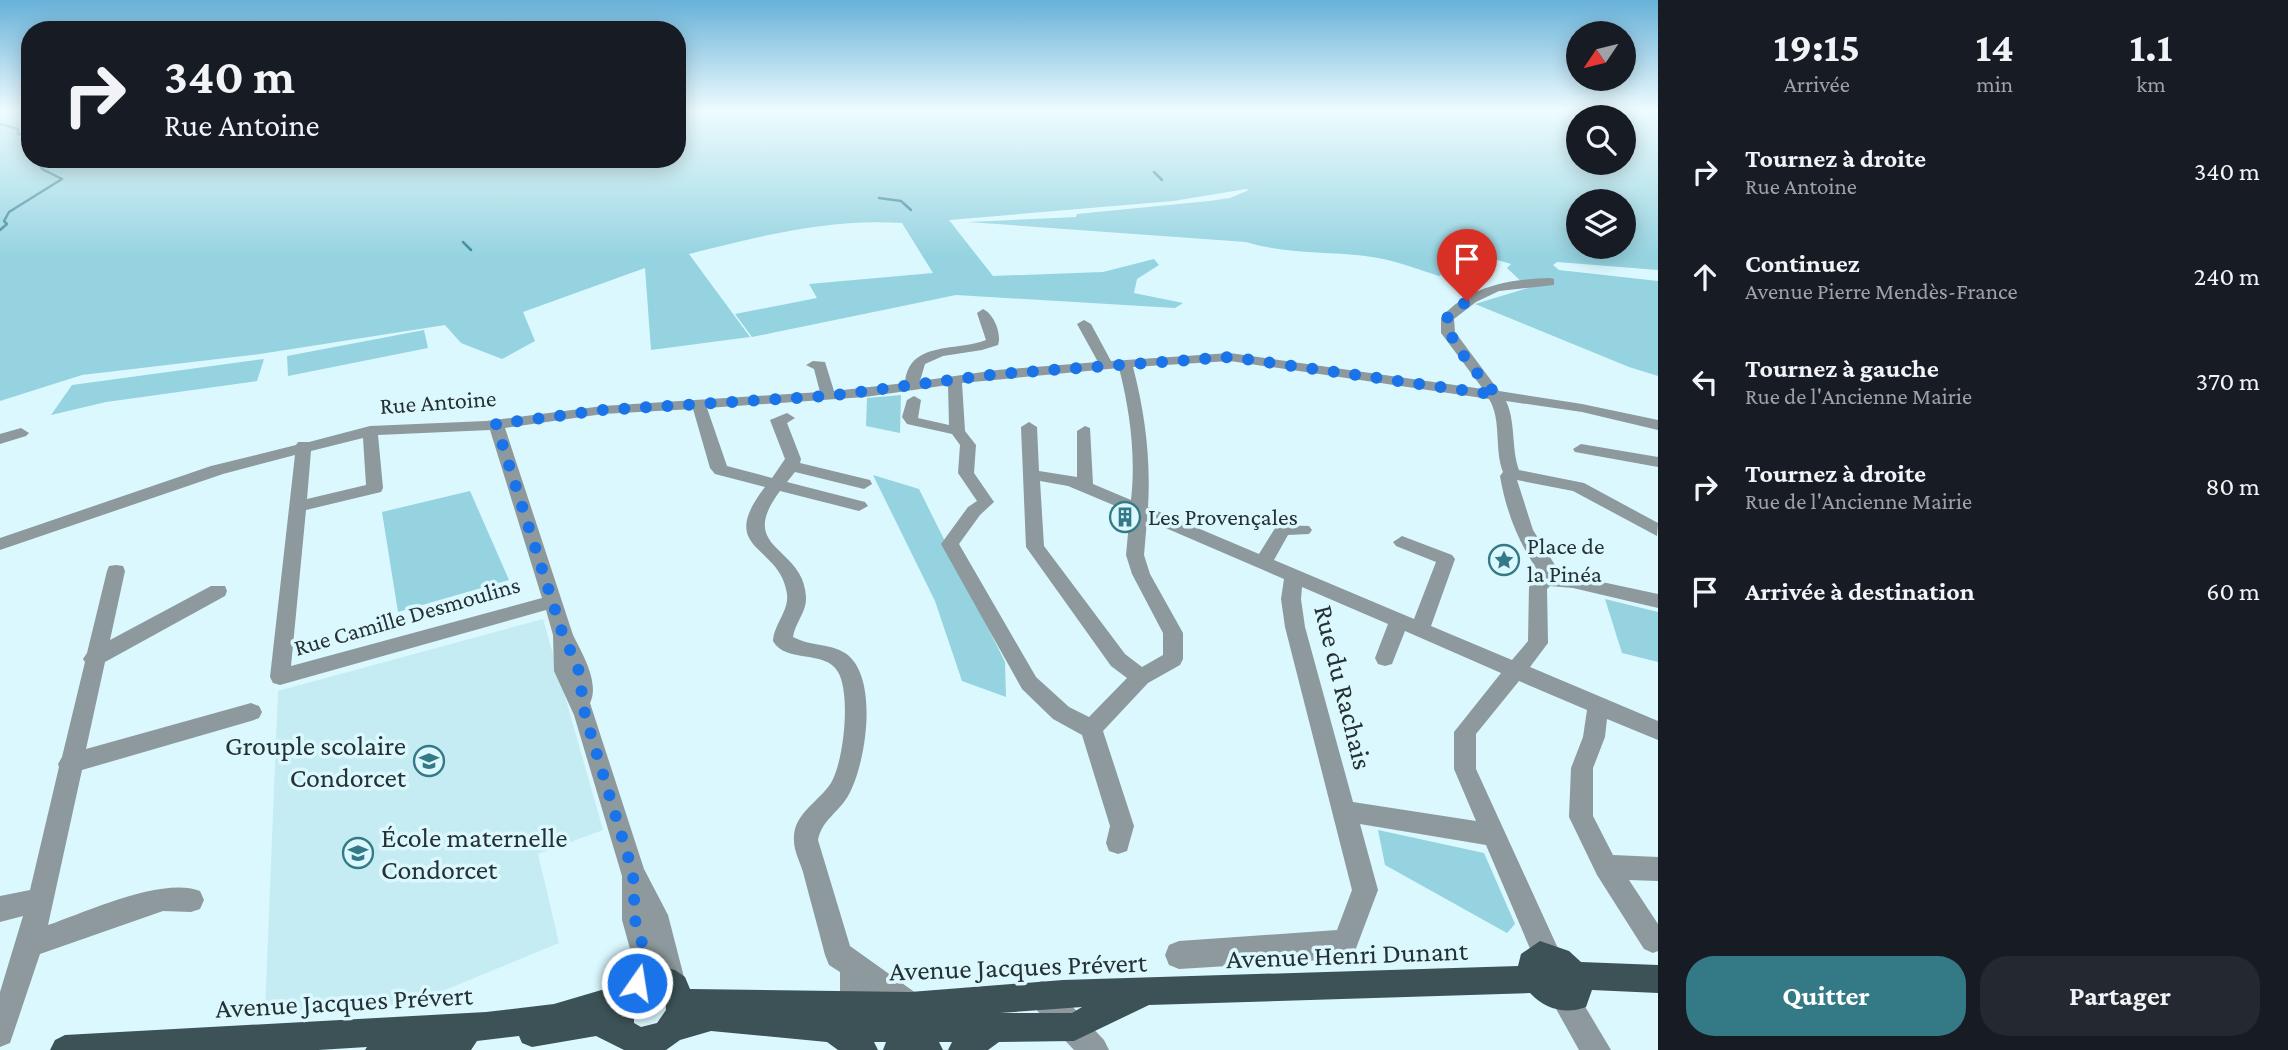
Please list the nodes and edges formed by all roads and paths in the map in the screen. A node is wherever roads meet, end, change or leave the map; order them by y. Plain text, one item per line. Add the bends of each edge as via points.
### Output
1 (1550, 282) dead end
2 (983, 313) dead end
3 (1084, 324) dead end
4 (1125, 364) junction
5 (813, 365) dead end
6 (1107, 365) junction
7 (956, 380) junction
8 (913, 393) junction
9 (1497, 395) junction
10 (828, 396) junction
11 (699, 404) junction
12 (787, 418) dead end
13 (1653, 419) edge
14 (496, 424) junction
15 (1029, 427) dead end
16 (370, 431) junction
17 (957, 431) junction
18 (1084, 431) dead end
19 (21, 433) dead end
20 (0, 439) edge
21 (304, 445) junction
22 (1581, 449) dead end
23 (1658, 462) edge
24 (791, 466) junction
25 (1512, 474) junction
26 (1031, 475) junction
27 (864, 484) dead end
28 (776, 485) junction
29 (1085, 487) junction
30 (299, 506) junction
31 (859, 506) dead end
32 (1137, 509) junction
33 (1303, 530) dead end
34 (1657, 530) edge
35 (1402, 542) dead end
36 (0, 544) edge
37 (1263, 563) junction
38 (116, 571) dead end
39 (1294, 576) junction
40 (1553, 578) junction
41 (218, 591) dead end
42 (1658, 601) edge
43 (551, 602) junction
44 (1399, 620) junction
45 (1420, 629) junction
46 (1385, 658) dead end
47 (93, 659) junction
48 (1519, 670) junction
49 (1141, 677) junction
50 (1598, 707) junction
51 (251, 712) dead end
52 (1091, 729) junction
53 (1658, 731) edge
54 (69, 764) junction
55 (1345, 811) junction
56 (1495, 835) junction
57 (1118, 844) dead end
58 (1606, 867) junction
59 (1658, 869) edge
60 (633, 873) junction
61 (40, 900) junction
62 (191, 900) dead end
63 (0, 909) edge
64 (1653, 940) dead end
65 (30, 944) junction
66 (1179, 955) dead end
67 (854, 965) junction
68 (1541, 967) junction
69 (1658, 979) edge
70 (1570, 986) junction
71 (630, 990) junction
72 (1162, 993) junction
73 (1106, 994) junction
74 (1042, 995) junction
75 (676, 1005) junction
76 (839, 1018) junction
77 (1074, 1027) junction
78 (995, 1028) junction
79 (624, 1032) junction
80 (912, 1032) edge
81 (0, 1033) edge
82 (296, 1044) edge
83 (65, 1050) edge
84 (380, 1050) edge
85 (863, 1050) edge
86 (963, 1050) edge
87 (1094, 1050) edge
88 (1596, 1050) edge

1 - 9 street via 1479,292 1447,318 1448,332
2 - 8 street via 993,342 927,355 916,366
3 - 6 street
4 - 6 street, Rue Antoine
4 - 9 street, Rue Antoine via 1230,357
4 - 32 street via 1139,433 1142,474
5 - 10 street via 820,365
6 - 7 street, Rue Antoine
7 - 8 street, Rue Antoine
7 - 17 street
8 - 10 street, Rue Antoine via 894,389
8 - 17 street via 912,421
9 - 13 street, Rue Antoine
9 - 25 street
10 - 11 street, Rue Antoine
11 - 14 street, Rue Antoine
11 - 28 street via 720,470
12 - 24 street via 778,420 793,459
14 - 16 street, Rue Antoine
14 - 43 street
15 - 26 street
16 - 21 street, Rue Antoine
16 - 30 street via 375,488
17 - 52 street via 968,445 966,473 986,502 950,544 1029,683 1062,713
18 - 29 street
19 - 20 street
21 - 30 street, Rue Camille Desmoulins
21 - 36 street, Rue Antoine
22 - 23 street
24 - 27 street
24 - 28 street
25 - 34 street via 1577,487
25 - 40 street via 1508,476 1510,491 1534,553
26 - 29 street
26 - 49 street via 1035,547 1118,660
28 - 31 street
28 - 67 street via 755,517 754,530 796,591 797,604 782,633 783,641 835,656 853,678 856,715 844,782 835,797 815,812 806,840 831,937 839,955
29 - 32 street
30 - 43 street, Rue Camille Desmoulins via 280,677
32 - 37 street
32 - 49 street via 1135,555 1173,633 1173,659
33 - 37 street via 1283,529
35 - 45 street via 1446,559
37 - 39 street
38 - 47 street
39 - 44 street
39 - 55 street, Rue du Rachais via 1295,627
40 - 42 street
40 - 48 street via 1538,587 1538,643
41 - 47 street
43 - 60 street via 563,635 564,671 585,715
44 - 45 street
44 - 46 street
45 - 48 street
47 - 54 street
48 - 50 street
48 - 56 street via 1465,732 1465,769
49 - 52 street
50 - 53 street
50 - 58 street via 1583,768 1581,817
51 - 54 street
52 - 57 street via 1122,826
54 - 61 street
55 - 56 street
55 - 66 street, Rue du Rachais via 1365,890 1346,942
56 - 68 street
58 - 59 street
58 - 64 street
60 - 71 street via 635,920 646,956
60 - 75 street via 655,915
61 - 63 street
61 - 65 street
62 - 65 street via 163,899
65 - 81 street
67 - 76 street via 854,995
67 - 80 street
68 - 70 main road via 1550,993
68 - 72 main road, Avenue Henri Dunant
69 - 70 main road
70 - 88 street
71 - 75 main road via 656,978
71 - 79 main road via 619,1015
71 - 82 main road, Avenue Jacques Prévert via 554,1018
72 - 73 main road, Avenue Jacques Prévert
72 - 77 main road, Avenue Jacques Prévert via 1120,1003
73 - 74 main road, Avenue Jacques Prévert
73 - 77 street via 1081,1009
74 - 77 street
74 - 80 main road, Avenue Jacques Prévert
75 - 76 main road, Avenue Jacques Prévert via 711,1017
75 - 79 main road via 658,1040 638,1042
76 - 80 main road, Avenue Jacques Prévert
76 - 85 main road
77 - 78 main road, Avenue Jacques Prévert
77 - 87 street
78 - 80 main road, Avenue Jacques Prévert
78 - 86 main road
79 - 84 main road, Avenue Jacques Prévert via 596,1022
82 - 83 main road, Avenue Jacques Prévert

